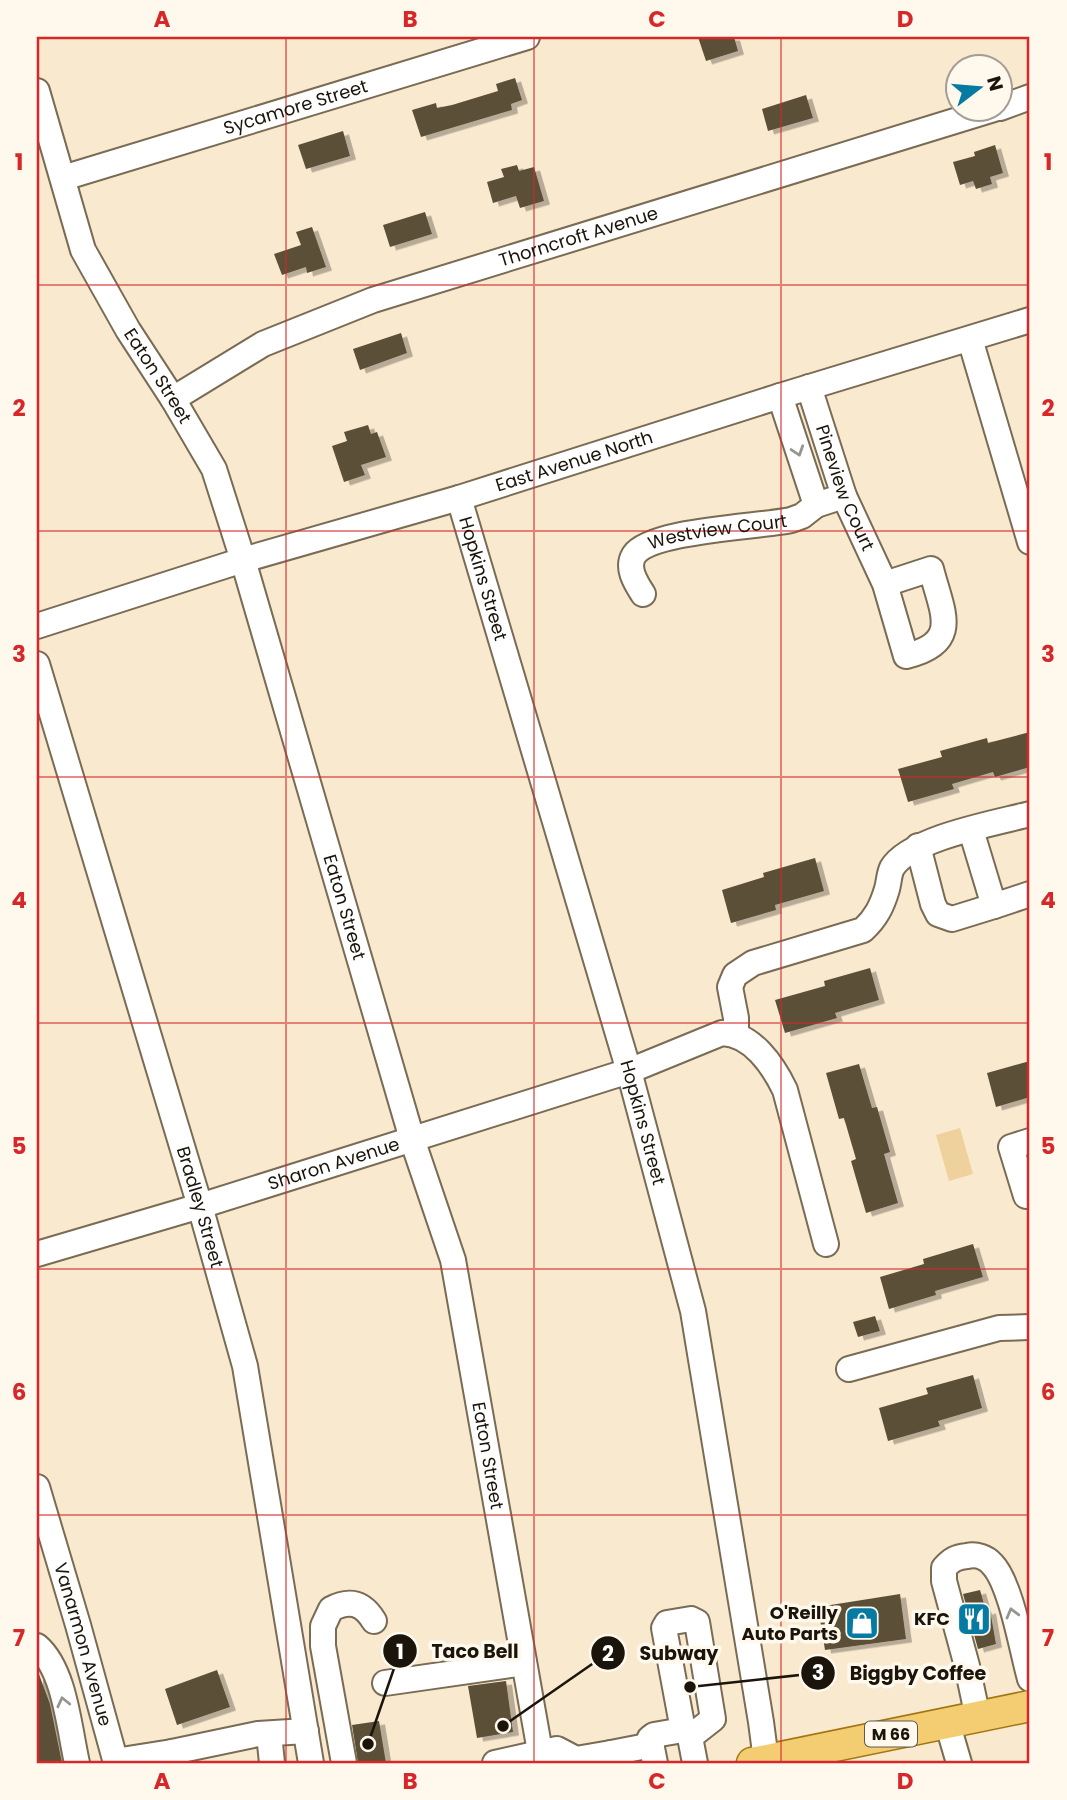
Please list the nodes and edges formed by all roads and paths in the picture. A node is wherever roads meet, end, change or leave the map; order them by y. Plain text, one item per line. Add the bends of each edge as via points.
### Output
1 (527, 37) edge
2 (37, 91) edge
3 (953, 122) edge
4 (63, 178) junction
5 (1030, 320) edge
6 (970, 339) junction
7 (809, 387) junction
8 (780, 397) junction
9 (173, 399) junction
10 (844, 496) junction
11 (459, 498) junction
12 (816, 505) junction
13 (1030, 542) edge
14 (243, 560) junction
15 (885, 584) dead end
16 (643, 594) dead end
17 (37, 626) edge
18 (37, 664) edge
19 (1030, 814) edge
20 (971, 830) junction
21 (918, 846) junction
22 (1030, 894) edge
23 (994, 906) junction
24 (736, 1033) junction
25 (629, 1071) junction
26 (412, 1139) junction
27 (1030, 1141) edge
28 (1030, 1194) edge
29 (200, 1206) junction
30 (826, 1244) dead end
31 (37, 1254) edge
32 (1030, 1327) edge
33 (849, 1369) dead end
34 (37, 1487) edge
35 (348, 1603) junction
36 (374, 1621) dead end
37 (37, 1646) edge
38 (323, 1646) junction
39 (293, 1650) junction
40 (524, 1663) junction
41 (1030, 1679) edge
42 (385, 1683) dead end
43 (1030, 1706) edge
44 (978, 1717) junction
45 (947, 1722) junction
46 (306, 1731) junction
47 (269, 1734) junction
48 (653, 1754) edge
49 (541, 1757) edge
50 (172, 1758) edge
51 (612, 1758) edge
52 (115, 1762) edge
53 (759, 1762) edge
54 (77, 1763) edge
55 (272, 1763) edge
56 (311, 1763) edge
57 (344, 1763) edge
58 (351, 1763) edge
59 (495, 1763) edge
60 (695, 1763) edge
61 (959, 1763) edge

1 - 4 street, Sycamore Street
2 - 4 street, Eaton Street
3 - 9 street, Thorncroft Avenue via 373,300 264,344
4 - 9 street, Eaton Street via 83,250
5 - 6 street, East Avenue North
6 - 7 street, East Avenue North
6 - 13 street
7 - 8 street, East Avenue North
7 - 10 street, Pineview Court
8 - 11 street, East Avenue North
8 -> 12 street
9 - 14 street, Eaton Street via 214,469
10 - 12 street, Westview Court
10 - 15 street, Pineview Court
11 - 14 street, East Avenue North
11 - 25 street, Hopkins Street
12 - 16 street, Westview Court via 791,520 677,535 641,548 631,564
14 - 17 street, East Avenue North
14 - 26 street, Eaton Street
18 - 29 street, Bradley Street
19 - 20 street
20 - 21 street
20 - 23 street
21 - 23 street via 938,914 952,919
21 - 24 street via 891,870 881,908 863,930 752,963 735,975 730,987
22 - 23 street
24 - 25 street, Sharon Avenue via 722,1033
24 - 30 street via 776,1072 785,1090
25 - 26 street, Sharon Avenue
25 - 53 street, Hopkins Street via 693,1311 761,1722
26 - 29 street, Sharon Avenue
26 - 40 street, Eaton Street via 453,1260
27 - 28 street via 1011,1147 1026,1196
29 - 31 street, Sharon Avenue
29 - 39 street, Bradley Street via 245,1366
32 - 33 street via 999,1328
34 - 52 street, Vanarmon Avenue
35 - 36 street via 364,1608
35 - 38 street via 331,1609 326,1617
35 - 58 street via 328,1625
54 -> 37 street via 57,1674
38 - 39 street
38 - 57 street
39 - 46 street, Bradley Street
40 - 42 street
40 - 49 street, Eaton Street
41 -> 44 street via 1006,1589 992,1564 972,1555 951,1560 944,1568 944,1581
43 - 44 main road, M 66
44 - 45 main road, M 66
45 - 53 main road, M 66
45 - 61 street
46 - 47 street
46 - 56 street, Bradley Street
47 - 50 street
47 - 55 street
48 - 51 street
48 - 60 street via 650,1738 654,1735 687,1733
49 - 51 street via 557,1749 576,1759
49 - 59 street
50 - 52 street

